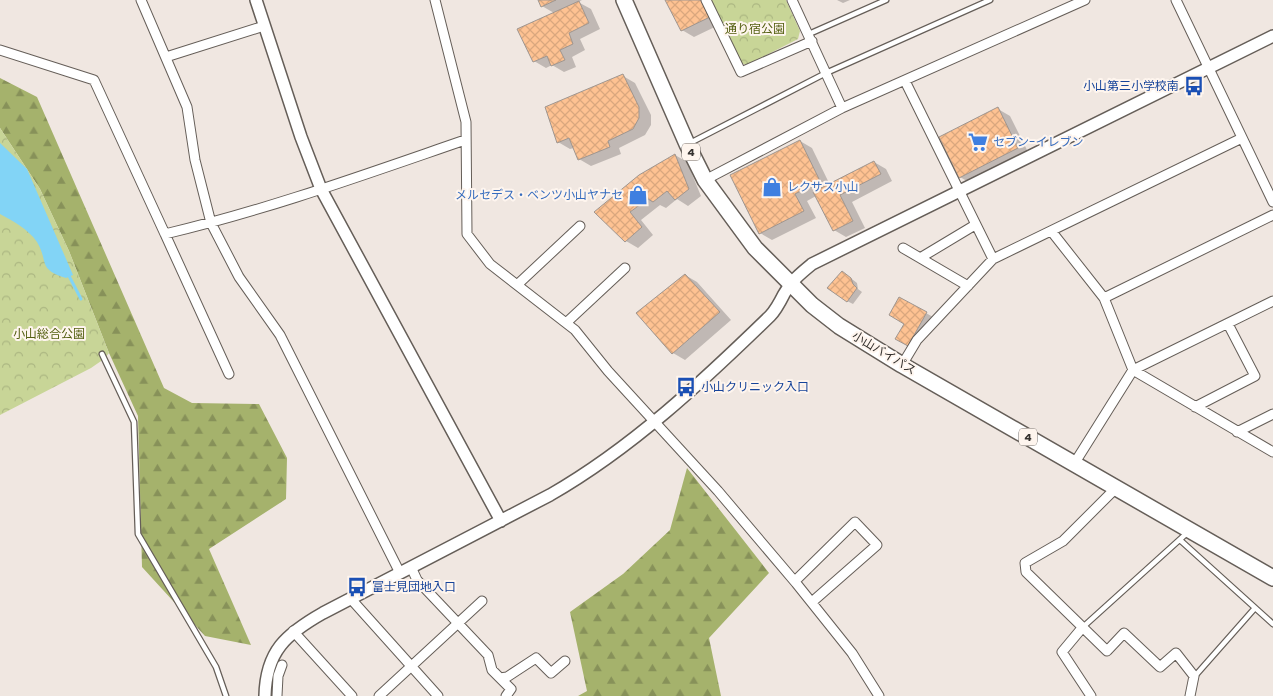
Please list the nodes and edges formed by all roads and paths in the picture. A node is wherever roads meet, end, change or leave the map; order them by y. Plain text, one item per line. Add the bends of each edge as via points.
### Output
1 (140, 0) edge
2 (256, 0) edge
3 (436, 0) edge
4 (624, 0) edge
5 (706, 0) edge
6 (792, 0) edge
7 (886, 0) edge
8 (990, 0) edge
9 (1085, 0) edge
10 (1176, 0) edge
11 (264, 26) junction
12 (1273, 36) edge
13 (810, 38) junction
14 (0, 50) edge
15 (166, 57) junction
16 (1210, 67) junction
17 (826, 73) junction
18 (905, 81) junction
19 (842, 108) junction
20 (1242, 138) junction
21 (465, 140) junction
22 (687, 144) junction
23 (705, 180) junction
24 (321, 189) junction
25 (958, 191) junction
26 (1273, 202) edge
27 (1273, 215) edge
28 (211, 223) junction
29 (975, 225) junction
30 (580, 226) dead end
31 (1052, 232) junction
32 (164, 234) junction
33 (903, 248) dead end
34 (920, 258) junction
35 (993, 259) junction
36 (625, 268) dead end
37 (517, 285) junction
38 (790, 285) junction
39 (968, 286) junction
40 (1104, 298) junction
41 (1273, 302) edge
42 (566, 323) junction
43 (1228, 324) junction
44 (102, 354) dead end
45 (902, 365) junction
46 (1133, 370) junction
47 (229, 374) dead end
48 (1195, 407) junction
49 (1273, 414) edge
50 (654, 422) junction
51 (1236, 432) junction
52 (1273, 452) edge
53 (1074, 464) junction
54 (1116, 488) junction
55 (501, 521) junction
56 (1185, 535) junction
57 (411, 567) junction
58 (400, 573) junction
59 (1273, 578) edge
60 (795, 581) junction
61 (351, 599) junction
62 (482, 601) dead end
63 (812, 602) junction
64 (1255, 608) junction
65 (458, 623) junction
66 (1273, 624) edge
67 (1082, 628) junction
68 (293, 631) junction
69 (272, 658) junction
70 (565, 661) dead end
71 (282, 665) joint
72 (411, 666) junction
73 (1194, 676) junction
74 (500, 678) junction
75 (512, 694) edge
76 (226, 696) edge
77 (266, 696) edge
78 (277, 696) edge
79 (352, 696) edge
80 (379, 696) edge
81 (438, 696) edge
82 (880, 696) edge
83 (1091, 696) edge
84 (1190, 696) edge

1 - 15 street
2 - 11 street
3 - 21 street via 466,122
4 - 22 highway, 小山バイパス / 4
5 - 13 street via 741,72
6 - 13 street
7 - 13 lane
8 - 17 lane
9 - 18 street
10 - 16 street
11 - 15 street
11 - 24 street
12 - 16 street
13 - 17 street
14 - 32 street via 94,80
15 - 28 street via 187,107 195,160
16 - 20 street
16 - 25 street
17 - 19 street
17 - 22 lane
18 - 19 street
18 - 25 street
19 - 23 street
20 - 26 street
20 - 31 street
21 - 24 street
21 - 37 street via 467,234 490,264
22 - 23 highway, 小山バイパス / 4
23 - 38 highway, 小山バイパス / 4 via 744,234
24 - 28 street
24 - 55 street
25 - 29 street
25 - 38 street via 812,264
27 - 40 street
28 - 32 street
28 - 58 street via 240,277 280,335
29 - 34 street
29 - 35 street
30 - 37 street
31 - 35 street
31 - 40 street
32 - 47 street
33 - 34 street
34 - 39 street
35 - 39 street
36 - 42 street
37 - 42 street
38 - 45 highway, 小山バイパス / 4 via 839,326
38 - 50 street via 772,314
39 - 45 street via 917,340
40 - 46 street
41 - 43 street
42 - 50 street
43 - 46 street
43 - 48 street via 1255,376
44 - 76 lane via 134,422 138,534 216,667
45 - 53 highway, 小山バイパス / 4
46 - 48 street
46 - 53 street
48 - 51 street
49 - 51 street
50 - 55 street via 582,476
50 - 60 street
51 - 52 street
53 - 54 highway, 小山バイパス / 4
54 - 56 highway, 小山バイパス / 4
54 - 67 street via 1063,541 1025,563 1026,572
55 - 57 street
56 - 59 highway, 小山バイパス / 4
56 - 64 lane
56 - 67 lane
57 - 58 street
57 - 65 street via 417,580
58 - 61 street
60 - 63 street
60 - 63 street via 855,522 877,545
61 - 68 street
61 - 72 street
62 - 65 street
63 - 82 street via 852,653
64 - 66 lane
64 - 73 lane
65 - 72 street
65 - 74 street via 488,655 492,670
67 - 73 street via 1107,651 1124,633 1160,667 1176,653
67 - 83 street via 1062,652
68 - 69 street
68 - 79 street
69 - 71 lane
69 - 77 street
70 - 74 street via 551,673 536,658 507,677
71 - 78 street
72 - 80 street
72 - 81 street
73 - 84 street
74 - 75 street

